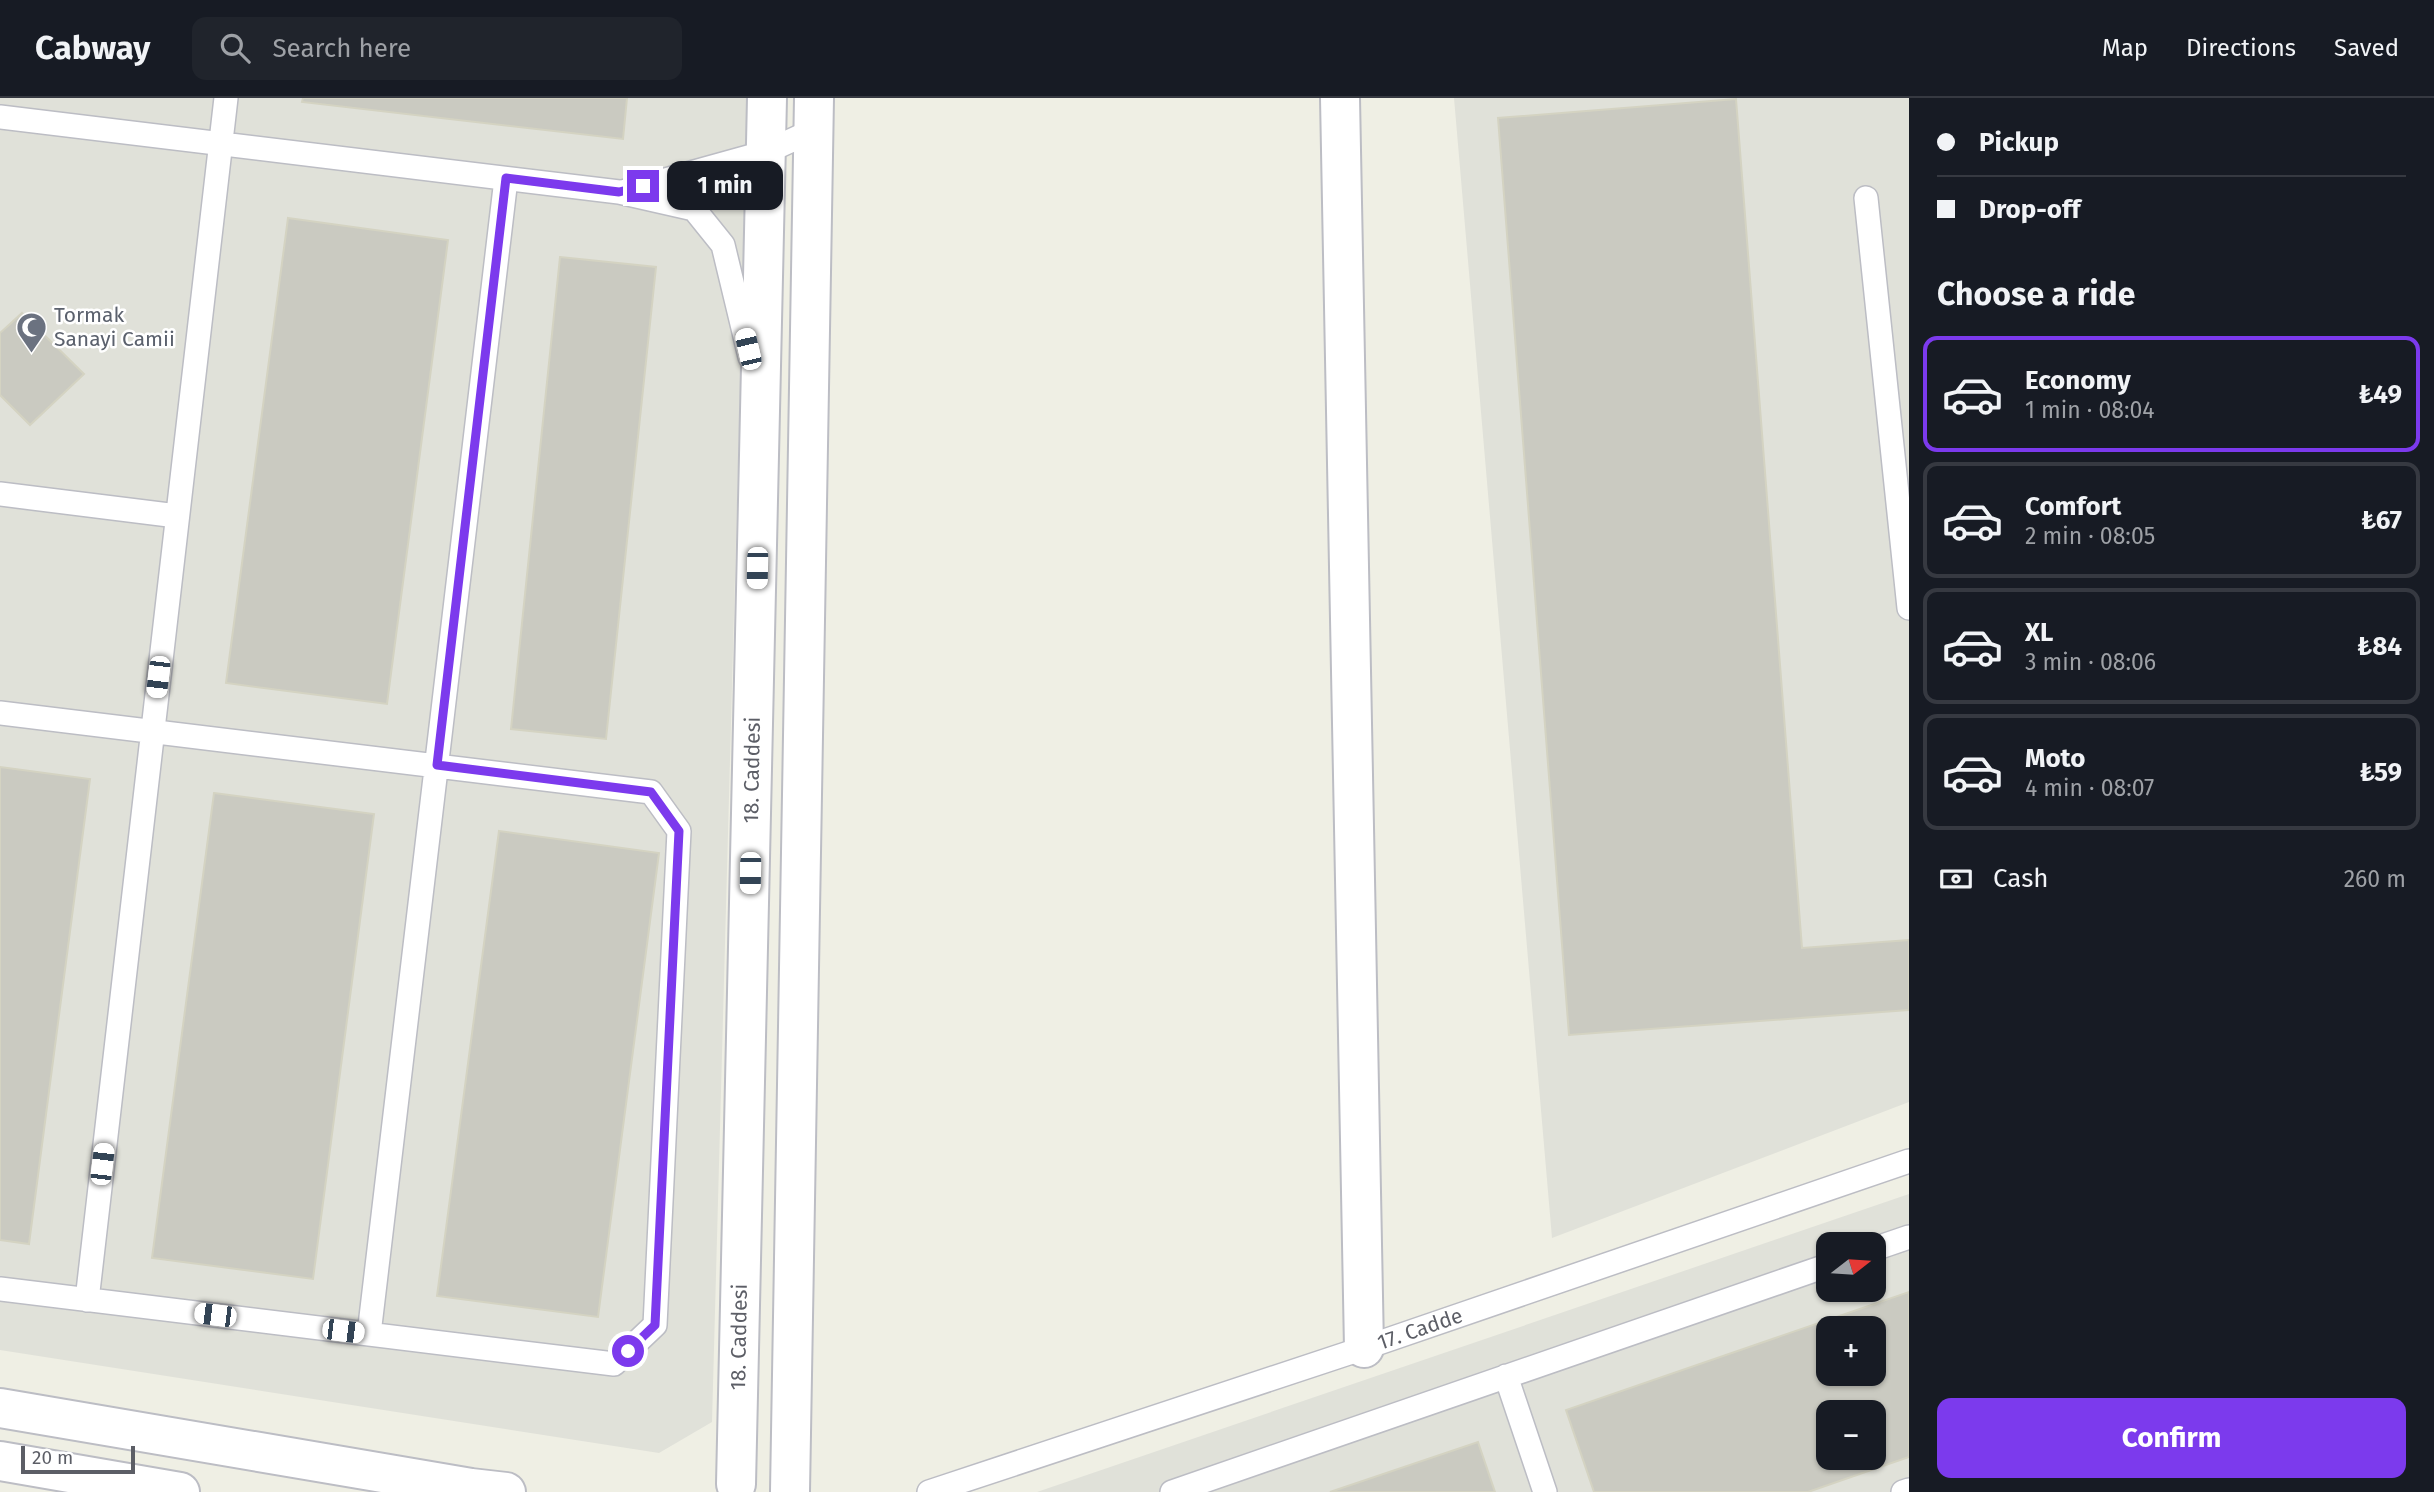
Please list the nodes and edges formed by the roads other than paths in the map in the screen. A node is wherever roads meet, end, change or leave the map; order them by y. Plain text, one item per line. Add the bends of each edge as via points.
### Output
1 (226, 98) edge
2 (767, 98) edge
3 (1340, 98) edge
4 (814, 114) edge
5 (0, 117) edge
6 (220, 144) junction
7 (766, 152) junction
8 (506, 178) junction
9 (619, 192) junction
10 (1866, 198) dead end
11 (760, 401) junction
12 (0, 494) edge
13 (177, 516) junction
14 (1909, 608) edge
15 (0, 713) edge
16 (152, 731) junction
17 (437, 765) junction
18 (1909, 1161) edge
19 (1909, 1237) edge
20 (1886, 1246) edge
21 (1816, 1269) edge
22 (0, 1289) edge
23 (87, 1300) junction
24 (369, 1334) junction
25 (1364, 1348) junction
26 (1506, 1376) junction
27 (0, 1408) edge
28 (0, 1461) edge
29 (730, 1488) edge
30 (1909, 1490) edge
31 (483, 1491) edge
32 (791, 1491) edge
33 (180, 1492) edge
34 (929, 1492) edge
35 (1172, 1492) edge
36 (1545, 1492) edge
37 (1903, 1492) edge

1 - 6 lane
2 - 7 street, 18. Caddesi
3 - 25 street
4 - 7 lane
4 - 32 street
5 - 6 lane
6 - 8 lane
6 - 13 lane
7 - 9 lane
7 - 11 street, 18. Caddesi
8 - 9 lane
8 - 17 lane
9 - 11 lane via 694,209 723,245
10 - 14 lane
11 - 29 street, 18. Caddesi
12 - 13 lane
13 - 16 lane
15 - 16 lane
16 - 17 lane
16 - 23 lane
17 - 24 lane
17 - 24 lane via 651,792 679,831 655,1325 614,1364
18 - 25 lane, 17. Cadde
19 - 20 lane
21 - 26 lane
22 - 23 lane
23 - 24 lane
25 - 34 lane, 17. Cadde
26 - 35 lane
26 - 36 lane
27 - 31 street
28 - 33 street
29 - 32 street via 764,1480
30 - 37 lane

